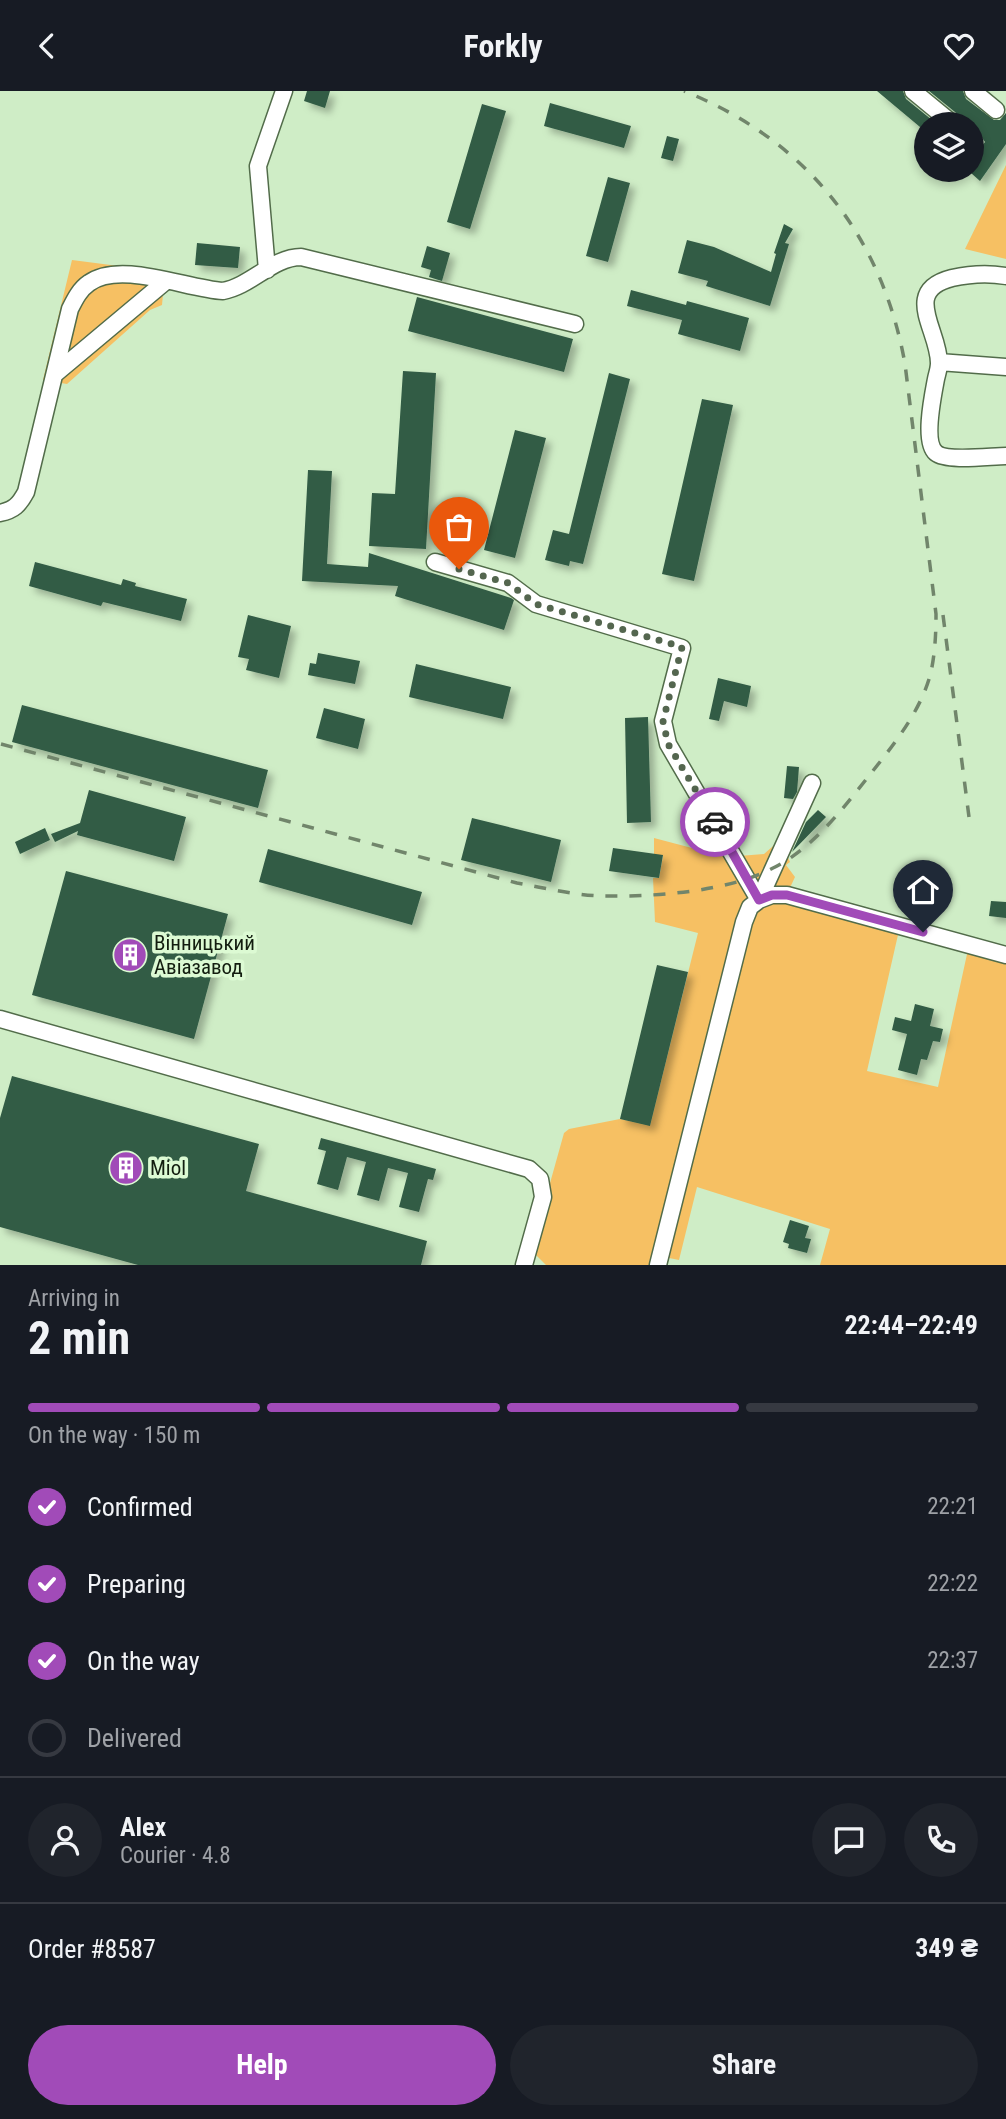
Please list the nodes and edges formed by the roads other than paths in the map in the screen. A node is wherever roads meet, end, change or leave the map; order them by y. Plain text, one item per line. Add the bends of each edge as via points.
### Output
1 (284, 91) edge
2 (913, 91) edge
3 (973, 91) edge
4 (996, 110) dead end
5 (938, 112) edge
6 (267, 270) junction
7 (1006, 276) edge
8 (166, 281) junction
9 (575, 324) dead end
10 (939, 362) junction
11 (1006, 367) edge
12 (55, 373) junction
13 (1006, 456) edge
14 (0, 513) edge
15 (435, 562) dead end
16 (812, 783) dead end
17 (759, 900) junction
18 (1006, 955) edge
19 (0, 1019) edge
20 (524, 1265) edge
21 (658, 1265) edge

1 - 6 street via 258,166
2 - 5 street
3 - 4 street
6 - 8 street via 223,291
6 - 9 street via 288,258 301,257
7 - 10 street via 965,275 929,289 925,302
8 - 12 street
8 - 12 street via 118,274 86,285 71,309
10 - 11 street
10 - 13 street via 930,424 932,447 948,458
12 - 14 street via 26,492 18,506
15 - 17 street via 508,583 536,604 682,647 663,721 668,744
16 - 17 street
17 - 18 street via 787,895
17 - 21 street via 744,922
19 - 20 street via 529,1169 540,1179 542,1197

